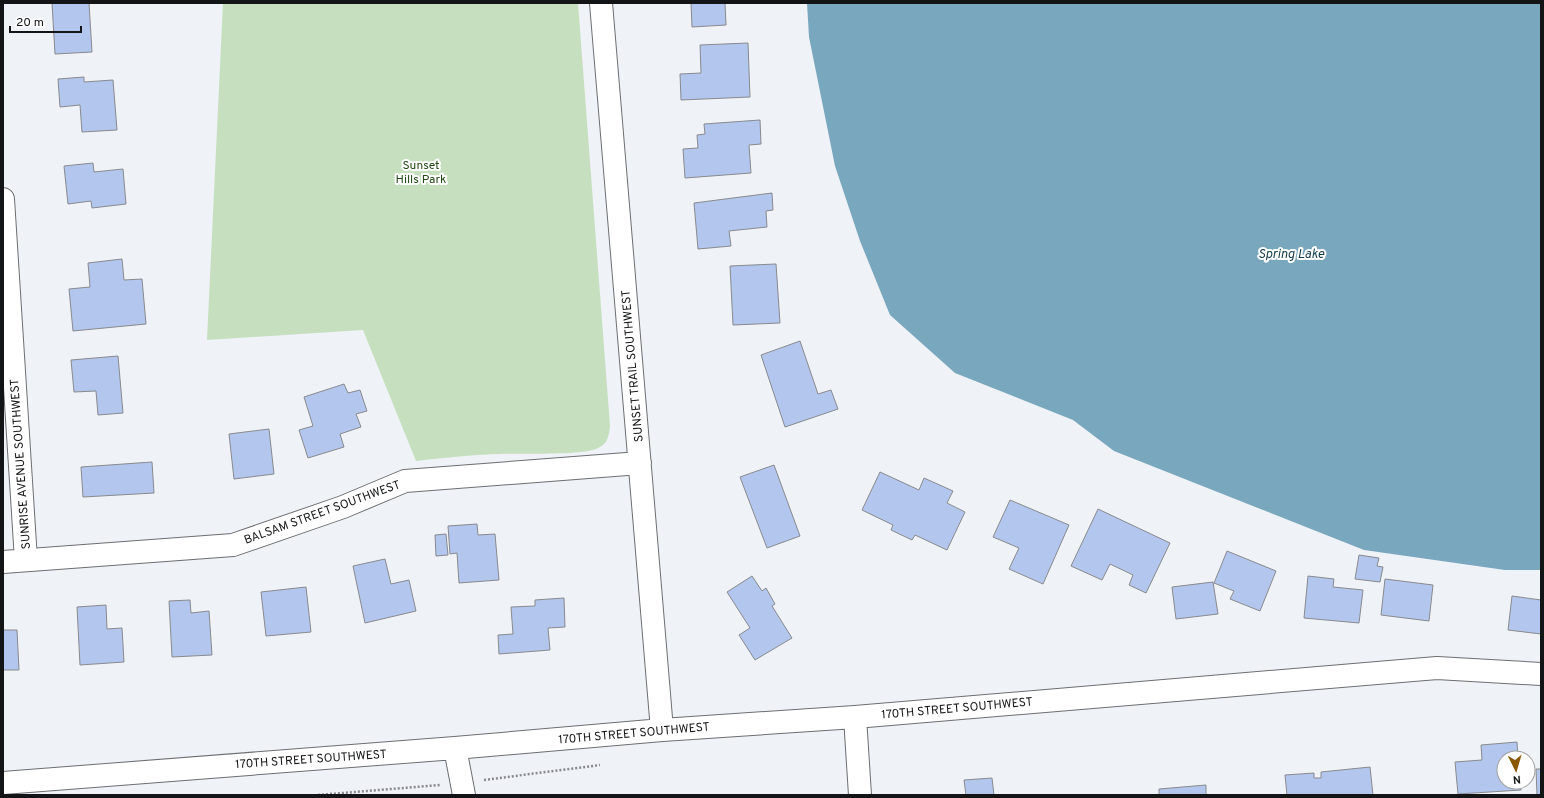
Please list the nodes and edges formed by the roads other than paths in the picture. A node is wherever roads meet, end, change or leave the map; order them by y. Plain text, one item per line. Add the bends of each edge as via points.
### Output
1 (601, 3) edge
2 (3, 200) edge
3 (640, 463) junction
4 (26, 560) junction
5 (3, 562) edge
6 (1541, 674) edge
7 (855, 717) junction
8 (662, 730) junction
9 (455, 748) junction
10 (3, 783) edge
11 (464, 795) edge
12 (860, 795) edge

1 - 3 street, SUNSET TRAIL SOUTHWEST
2 - 4 street, SUNRISE AVENUE SOUTHWEST
3 - 4 street, BALSAM STREET SOUTHWEST via 405,481 342,507 233,545
3 - 8 street, SUNSET TRAIL SOUTHWEST
4 - 5 street, BALSAM STREET SOUTHWEST
6 - 7 street, 170TH STREET SOUTHWEST via 1436,668
7 - 8 street, 170TH STREET SOUTHWEST
7 - 12 street
8 - 9 street, 170TH STREET SOUTHWEST
9 - 10 street, 170TH STREET SOUTHWEST
9 - 11 street

